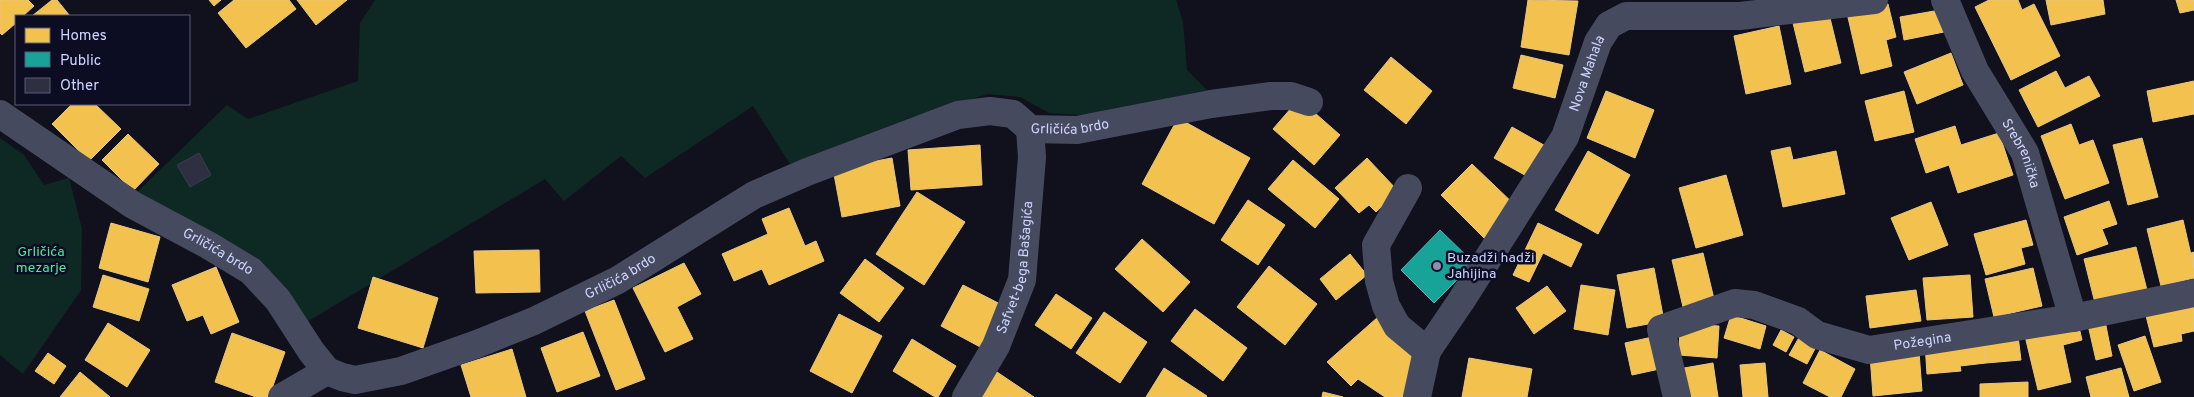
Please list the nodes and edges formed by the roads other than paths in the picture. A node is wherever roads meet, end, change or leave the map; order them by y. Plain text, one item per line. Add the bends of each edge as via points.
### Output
1 (1874, 0) edge
2 (1945, 0) edge
3 (1309, 102) dead end
4 (0, 114) edge
5 (1030, 129) junction
6 (1408, 188) dead end
7 (2194, 293) edge
8 (2073, 318) junction
9 (1427, 351) junction
10 (327, 371) junction
11 (282, 397) edge
12 (966, 397) edge
13 (1417, 397) edge
14 (1677, 397) edge

1 - 9 street, Nova Mahala via 1740,16 1626,16 1609,25 1598,42 1565,137
2 - 8 street, Srebrenička via 1975,71 2025,153
3 - 5 street, Grličića brdo via 1290,96 1271,96 1077,130
4 - 10 street, Grličića brdo via 133,205 251,271 278,300
5 - 10 street, Grličića brdo via 1013,114 990,111 958,116 754,195 618,280 534,321 401,371 355,380
5 - 12 street, Safvet-bega Bašagića via 1032,157 1022,280 996,346
6 - 9 street via 1376,245 1379,281 1386,306 1397,326
7 - 8 street, Požegina
8 - 14 street, Požegina via 1870,350 1817,335 1798,321 1754,305 1735,303 1661,329
9 - 13 street
10 - 11 street

